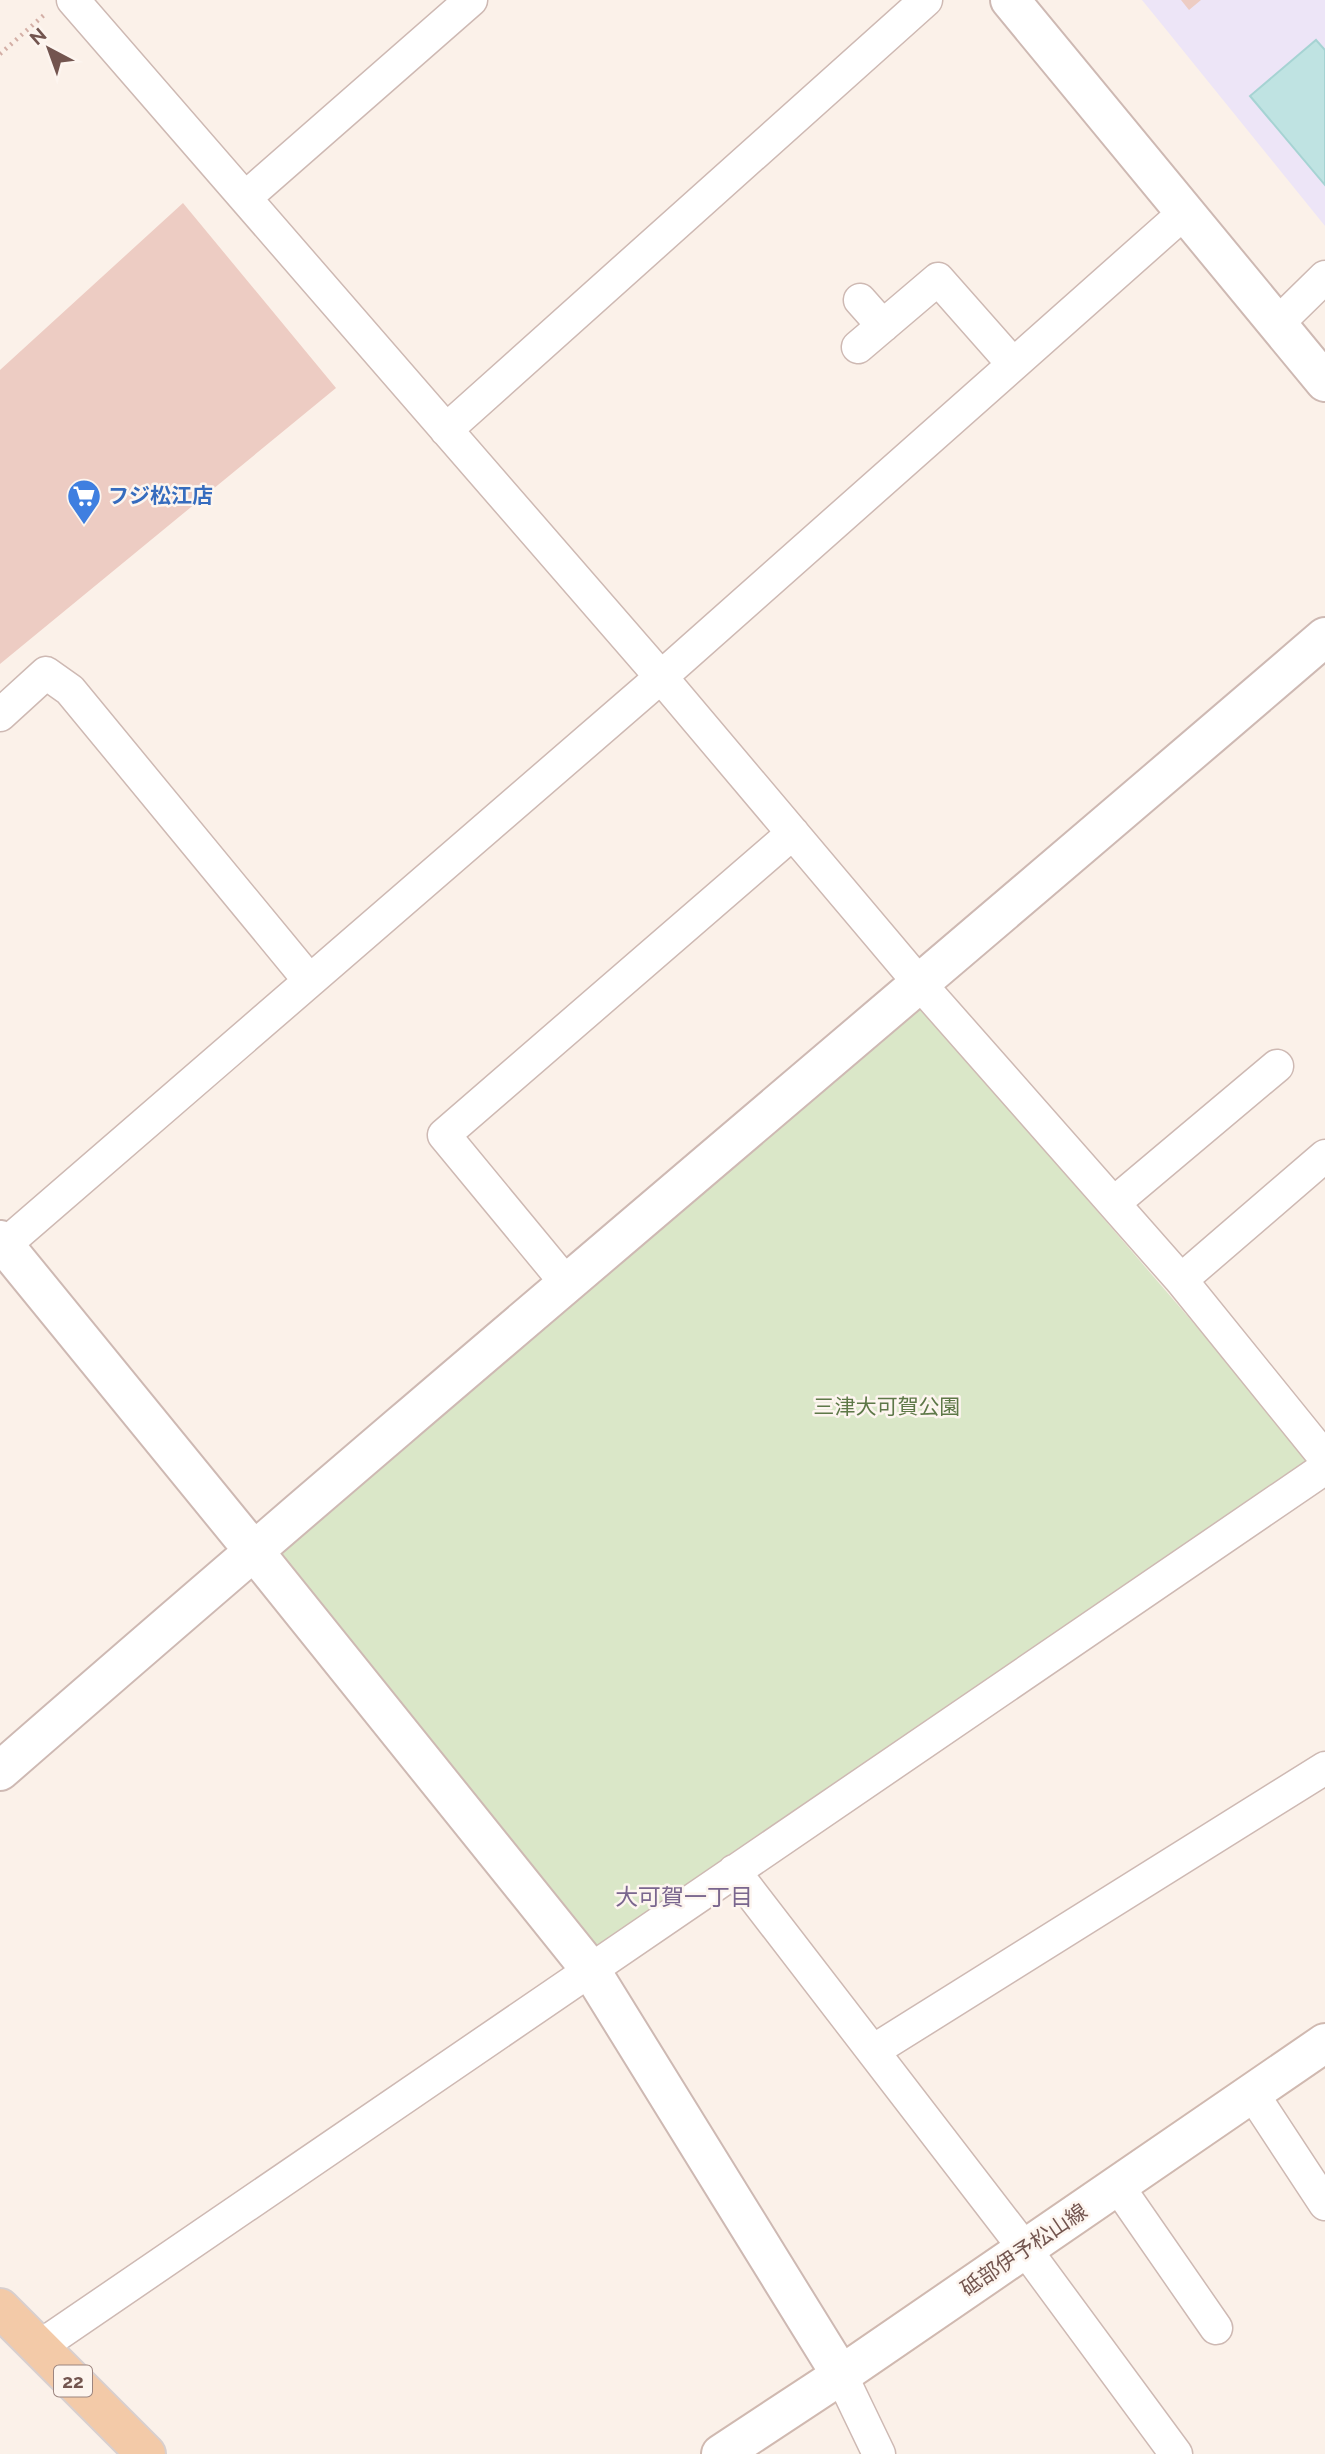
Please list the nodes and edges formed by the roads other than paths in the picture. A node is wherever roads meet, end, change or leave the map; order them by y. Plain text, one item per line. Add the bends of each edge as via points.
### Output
1 (471, 0) edge
2 (926, 0) edge
3 (1010, 0) edge
4 (62, 4) edge
5 (245, 198) junction
6 (1184, 213) junction
7 (1325, 277) edge
8 (860, 300) dead end
9 (1277, 324) junction
10 (883, 326) junction
11 (858, 347) dead end
12 (1013, 364) junction
13 (1325, 382) edge
14 (446, 430) junction
15 (1325, 637) edge
16 (661, 677) junction
17 (0, 715) edge
18 (793, 833) junction
19 (309, 980) junction
20 (921, 985) junction
21 (1277, 1066) dead end
22 (1325, 1156) edge
23 (1114, 1203) junction
24 (1, 1245) edge
25 (1181, 1280) junction
26 (567, 1284) junction
27 (1325, 1458) edge
28 (1325, 1468) edge
29 (253, 1550) junction
30 (1325, 1768) edge
31 (0, 1771) edge
32 (734, 1871) junction
33 (590, 1969) junction
34 (1325, 2043) edge
35 (873, 2051) junction
36 (1252, 2093) junction
37 (1118, 2185) junction
38 (1325, 2204) edge
39 (1025, 2249) junction
40 (0, 2308) edge
41 (1216, 2328) dead end
42 (38, 2347) junction
43 (841, 2375) junction
44 (146, 2454) edge
45 (721, 2454) edge
46 (879, 2454) edge
47 (1177, 2454) edge

1 - 5 street
2 - 14 street
3 - 6 street
4 - 5 street
5 - 14 street
6 - 9 street
6 - 12 street
7 - 9 street
8 - 10 street
9 - 13 street
10 - 11 street
10 - 12 street via 938,279
12 - 16 street
14 - 16 street
15 - 20 street
16 - 18 street
16 - 19 street
17 - 19 street via 47,673 70,690
18 - 20 street
18 - 26 street via 444,1135
19 - 24 street
20 - 23 street
20 - 26 street
21 - 23 street
22 - 25 street
23 - 25 street
24 - 29 street
25 - 27 street
26 - 29 street
28 - 32 street
29 - 31 street
29 - 33 street
30 - 35 street
32 - 33 street
32 - 35 street
33 - 42 street
33 - 43 street
34 - 36 street, 砥部伊予松山線
35 - 39 street
36 - 37 street, 砥部伊予松山線
36 - 38 street
37 - 39 street, 砥部伊予松山線
37 - 41 street
39 - 43 street, 砥部伊予松山線
39 - 47 street
40 - 42 main road, 22
42 - 44 main road, 22
43 - 45 street, 砥部伊予松山線
43 - 46 street

